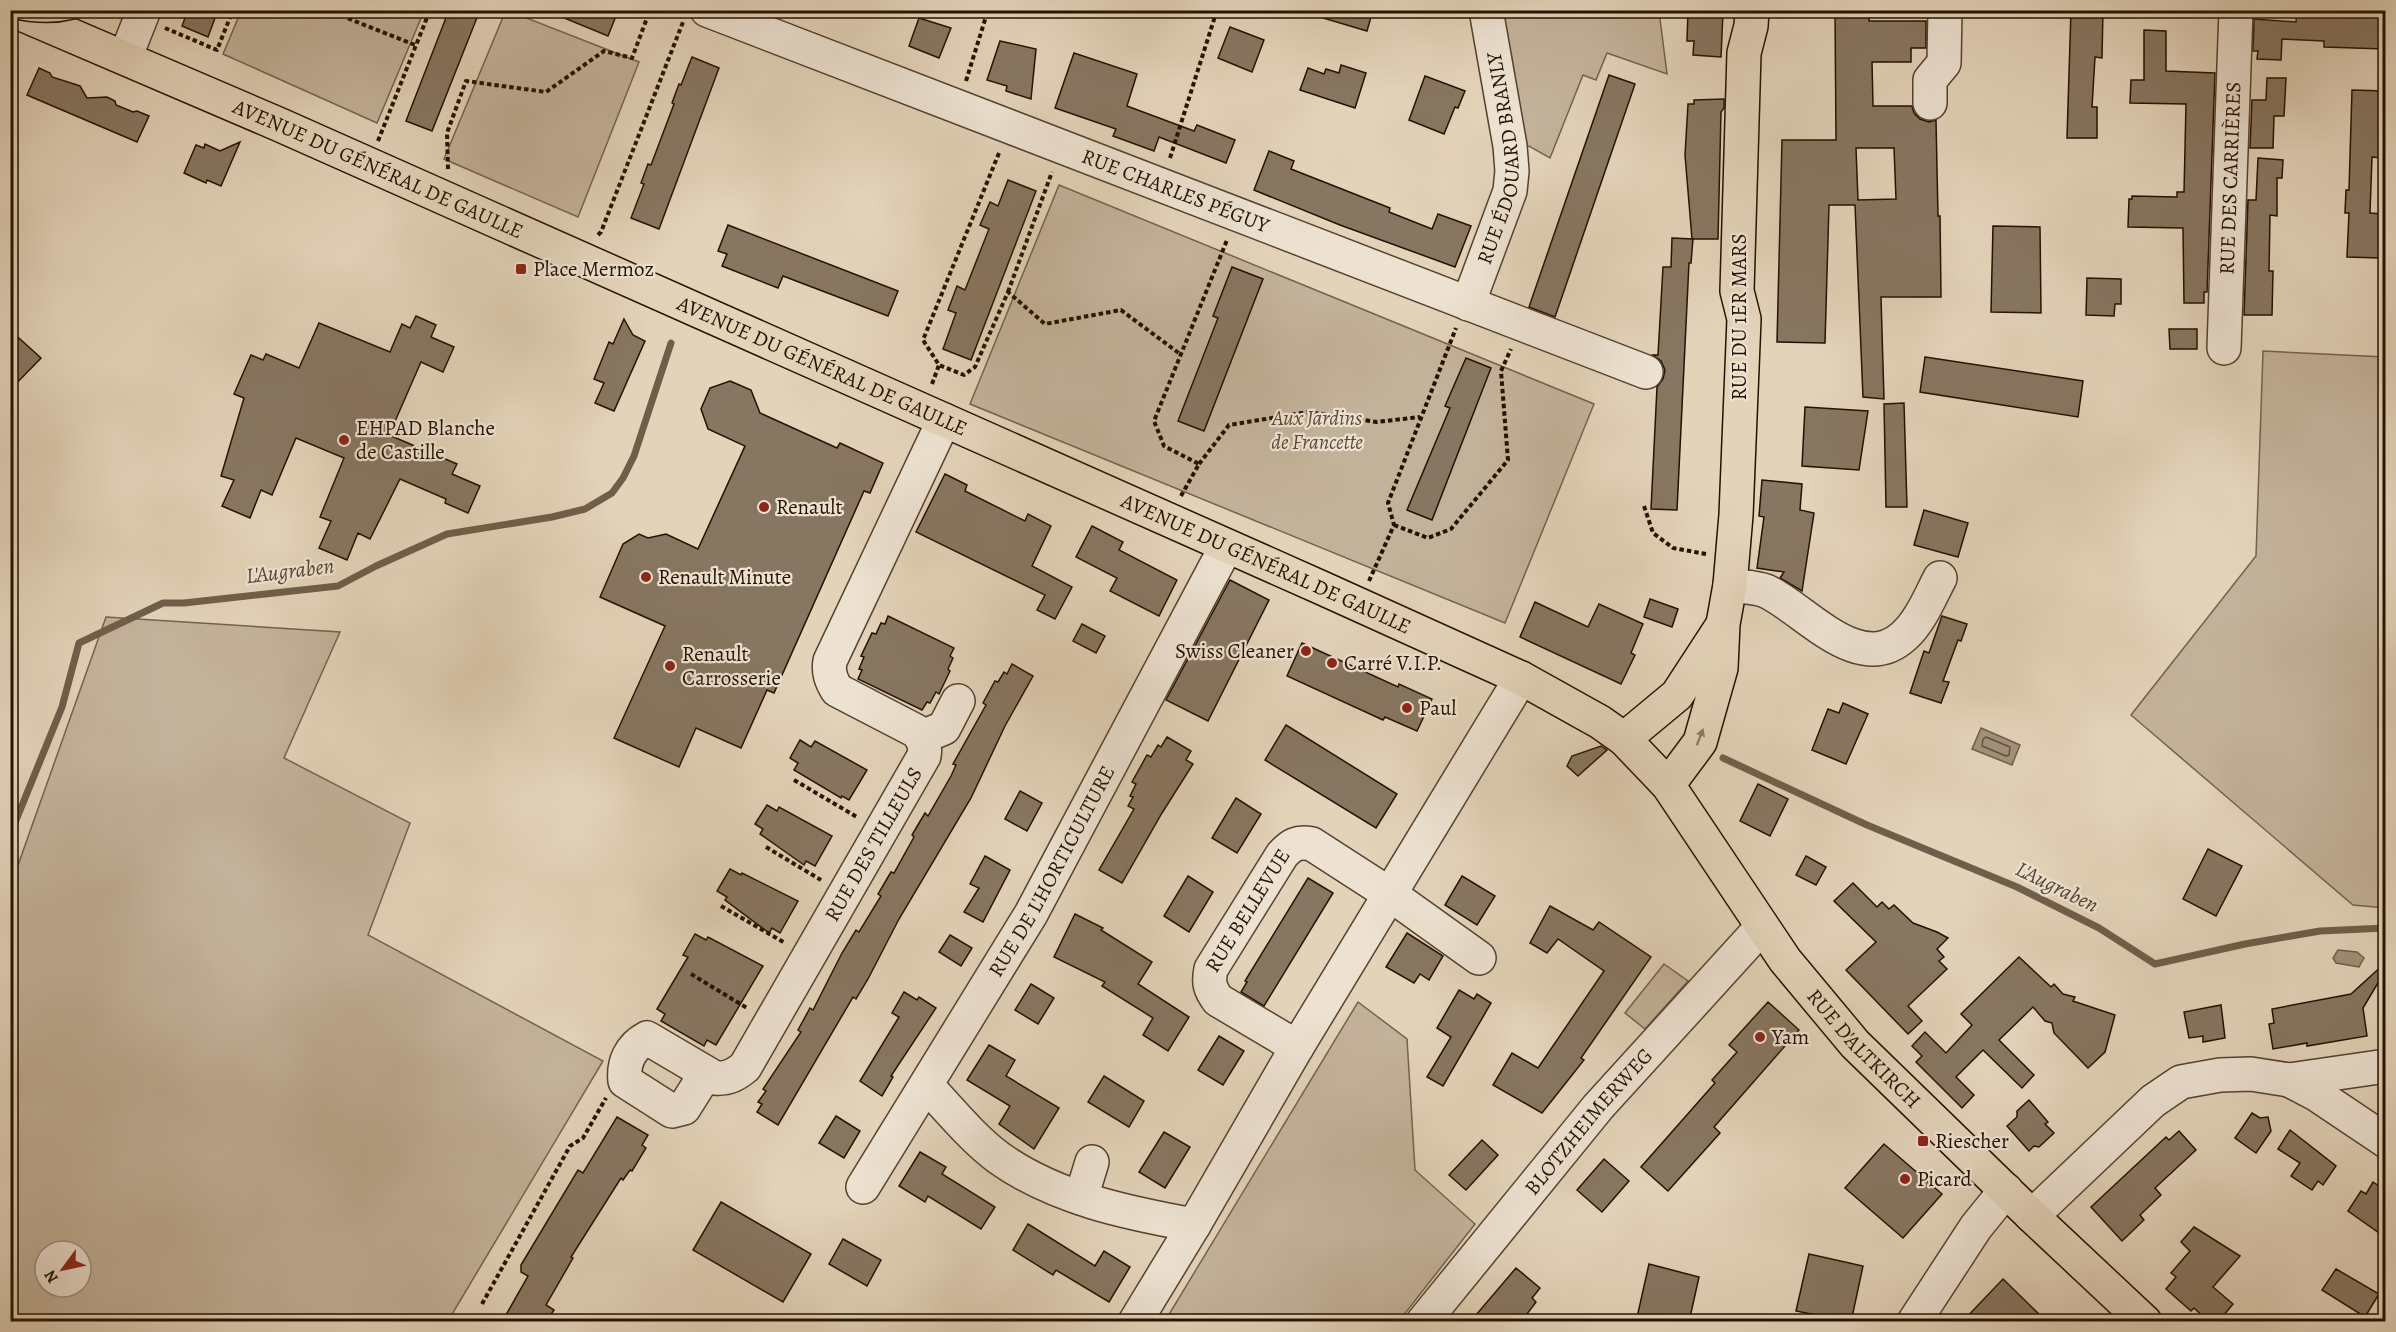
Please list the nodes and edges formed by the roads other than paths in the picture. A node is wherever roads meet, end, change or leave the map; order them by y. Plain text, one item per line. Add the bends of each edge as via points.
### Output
1 (12, 10) edge
2 (1486, 10) edge
3 (1752, 10) edge
4 (1945, 10) edge
5 (2236, 10) edge
6 (143, 14) edge
7 (695, 16) edge
8 (125, 58) junction
9 (1930, 103) dead end
10 (1468, 304) junction
11 (2224, 348) dead end
12 (1646, 372) dead end
13 (944, 420) junction
14 (1226, 547) junction
15 (1940, 578) dead end
16 (1730, 585) junction
17 (1723, 624) junction
18 (1521, 678) junction
19 (958, 701) dead end
20 (922, 737) junction
21 (1624, 739) junction
22 (1668, 785) junction
23 (1391, 895) junction
24 (1761, 928) junction
25 (1479, 958) dead end
26 (1297, 1047) junction
27 (2385, 1066) edge
28 (706, 1073) junction
29 (2289, 1080) junction
30 (927, 1086) junction
31 (2385, 1141) edge
32 (1092, 1162) dead end
33 (863, 1187) dead end
34 (2006, 1190) junction
35 (1081, 1198) junction
36 (2032, 1216) junction
37 (1194, 1225) junction
38 (1475, 1292) dead end
39 (1135, 1322) edge
40 (1423, 1322) edge
41 (1450, 1322) edge
42 (1914, 1322) edge
43 (2145, 1322) edge

1 - 8 main road, AVENUE DU GÉNÉRAL DE GAULLE
2 - 10 street, RUE ÉDOUARD BRANLY via 1512,171 1510,191
3 - 16 main road, RUE DU 1ER MARS via 1744,53 1737,291 1744,320
4 - 9 street via 1944,63 1930,80
5 - 11 street, RUE DES CARRIÈRES
6 - 8 street
7 - 10 street, RUE CHARLES PÉGUY via 958,107
8 - 13 main road, AVENUE DU GÉNÉRAL DE GAULLE
10 - 12 street, RUE CHARLES PÉGUY
13 - 14 main road, AVENUE DU GÉNÉRAL DE GAULLE
13 - 20 street, RUE DES TILLEULS via 829,670 837,690
14 - 18 main road, AVENUE DU GÉNÉRAL DE GAULLE
14 - 30 street, RUE DE L'HORTICULTURE via 1031,914
15 - 16 street via 1902,638 1876,649 1862,649 1840,639 1765,591
16 - 17 main road, RUE DU 1ER MARS
17 - 21 main road, RUE DU 1ER MARS via 1677,695
22 -> 17 main road, RUE DU 1ER MARS via 1700,741 1721,668
18 - 21 main road, AVENUE DU GÉNÉRAL DE GAULLE
18 - 23 street
19 - 20 street via 944,728
20 - 28 street, RUE DES TILLEULS via 924,756 745,1067 725,1078
21 - 22 main road, RUE D'ALTKIRCH
22 - 24 main road, RUE D'ALTKIRCH
23 - 25 street
23 - 26 street
23 - 26 street, RUE BELLEVUE via 1311,844 1300,841 1282,855 1258,893 1211,969 1210,990 1218,1000
24 - 34 main road, RUE D'ALTKIRCH via 1855,1044
24 - 40 street, BLOTZHEIMERWEG via 1598,1107
26 - 37 street
27 - 29 street
28 - 28 street, RUE DES TILLEULS via 647,1038 636,1044 623,1067 625,1082 672,1111 684,1108
29 - 31 street
29 - 36 street via 2251,1074 2181,1082 2153,1101
30 - 33 street, RUE DE L'HORTICULTURE
30 - 35 street via 998,1157 1034,1179
32 - 35 street
34 - 36 main road, RUE D'ALTKIRCH
34 - 42 street via 1976,1227
35 - 37 street
36 - 43 main road, RUE D'ALTKIRCH
37 - 39 street
38 - 41 street

